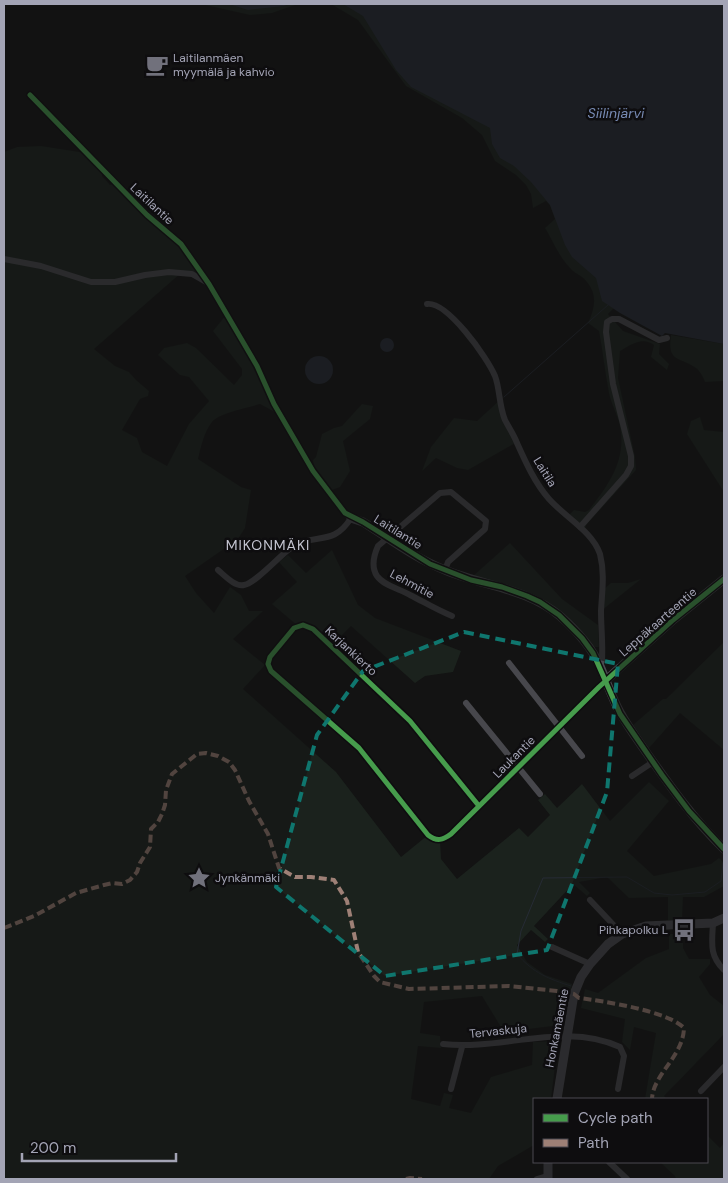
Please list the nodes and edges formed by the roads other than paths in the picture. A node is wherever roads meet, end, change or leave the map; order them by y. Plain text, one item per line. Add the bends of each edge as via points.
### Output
1 (30, 95) dead end
2 (4, 259) edge
3 (209, 284) junction
4 (427, 304) dead end
5 (667, 338) dead end
6 (351, 518) junction
7 (580, 527) junction
8 (388, 538) junction
9 (218, 570) dead end
10 (444, 570) junction
11 (724, 579) edge
12 (452, 616) dead end
13 (509, 663) dead end
14 (600, 666) junction
15 (605, 681) junction
16 (466, 703) dead end
17 (559, 727) junction
18 (582, 756) dead end
19 (653, 762) junction
20 (518, 767) junction
21 (632, 776) dead end
22 (540, 794) dead end
23 (479, 806) junction
24 (434, 840) joint
25 (724, 849) edge
26 (590, 900) dead end
27 (724, 918) edge
28 (713, 923) junction
29 (622, 934) junction
30 (552, 947) dead end
31 (590, 964) junction
32 (724, 970) edge
33 (566, 1035) junction
34 (443, 1044) dead end
35 (462, 1046) junction
36 (724, 1068) edge
37 (451, 1089) dead end
38 (618, 1089) dead end
39 (702, 1091) dead end
40 (557, 1098) edge
41 (548, 1163) edge
42 (610, 1163) edge
43 (548, 1178) edge
44 (537, 1179) edge
45 (627, 1179) edge

1 - 3 street, Laitilantie via 146,215 181,244
2 - 3 street via 41,266 91,282 115,282 175,273 192,274
3 - 6 street, Laitilantie via 314,470
4 - 7 street, Laitila via 432,303 444,310 481,351 495,376 504,418 535,479 561,512
5 - 7 street via 659,340 619,319 612,318 608,322 606,332 613,384 631,466
6 - 8 street, Laitilantie
6 - 9 street via 334,535 292,547 244,585 236,584
7 - 14 street, Laitila via 593,540 604,573
8 - 10 street, Laitilantie
8 - 10 street via 440,492 451,492 486,521 485,529 448,562
8 - 12 street, Lehmitie via 374,554 373,562 382,582
10 - 14 street, Laitilantie via 540,602 582,638
11 - 15 street, Leppäkaarteentie
13 - 17 street
14 - 15 street, Laitilantie
15 - 17 street, Laukantie
15 - 19 street, Laitilantie via 620,714
16 - 20 street
17 - 18 street
17 - 20 street, Laukantie
19 - 21 street
19 - 25 street, Laitilantie via 690,813
20 - 22 street
20 - 23 street, Laukantie
23 - 24 street, Laukantie via 451,834
23 - 24 street, Karjankierto via 410,720 313,629 303,625 294,628 270,657 271,671 359,748
26 - 29 street
27 - 28 street, Honkamäentie
28 - 29 street, Honkamäentie via 646,926
28 - 32 street via 712,951
29 - 31 street, Honkamäentie
30 - 31 street
31 - 33 street, Honkamäentie via 574,994
33 - 35 street, Tervaskuja
33 - 38 street, Tervaskuja via 620,1047 624,1056
33 - 40 street, Honkamäentie
34 - 35 street, Tervaskuja
35 - 37 street, Tervaskuja
36 - 39 street
41 - 43 street
42 - 45 street
43 - 44 street

